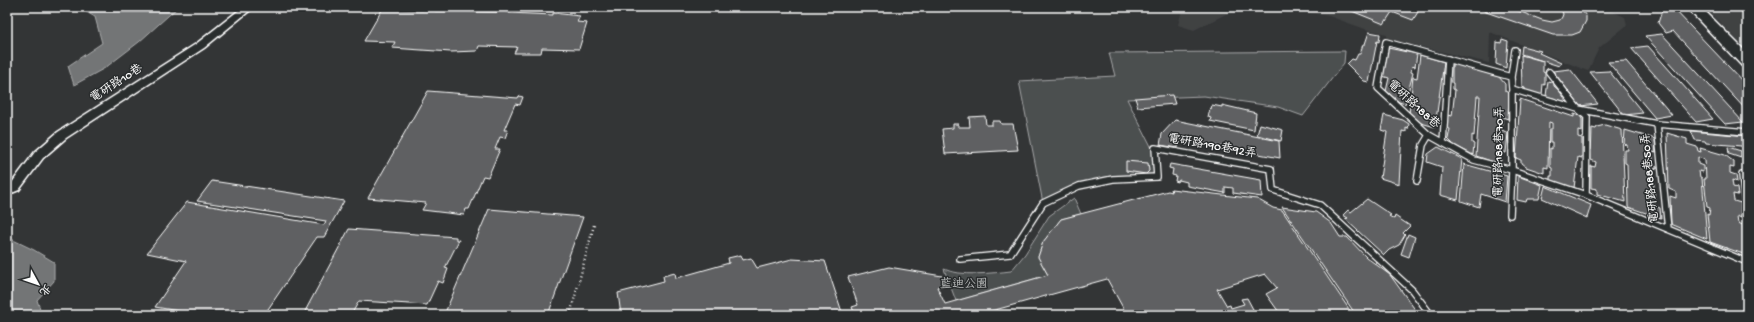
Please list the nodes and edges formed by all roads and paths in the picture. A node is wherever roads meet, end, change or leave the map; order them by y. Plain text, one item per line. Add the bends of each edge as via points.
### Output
1 (249, 7) edge
2 (1693, 7) edge
3 (1700, 7) edge
4 (1737, 7) edge
5 (1747, 16) edge
6 (1515, 50) dead end
7 (1747, 55) edge
8 (1448, 59) junction
9 (1747, 62) edge
10 (1549, 72) dead end
11 (1511, 77) junction
12 (1512, 89) junction
13 (1578, 109) junction
14 (1656, 124) junction
15 (1747, 132) edge
16 (1429, 135) junction
17 (1442, 143) junction
18 (1512, 170) junction
19 (1747, 176) edge
20 (1417, 181) dead end
21 (7, 191) edge
22 (1586, 195) junction
23 (1510, 215) dead end
24 (1747, 220) edge
25 (594, 225) dead end
26 (1668, 229) junction
27 (960, 259) dead end
28 (1747, 262) edge
29 (570, 315) edge
30 (1431, 315) edge

1 - 21 street, 電研路10巷 via 200,46 62,135 39,155 15,187
2 - 9 street
3 - 7 street
4 - 5 path
6 - 11 lane
8 - 11 lane, 電研路188巷
8 - 16 lane, 電研路188巷 via 1386,42 1378,88
8 - 17 lane
10 - 13 lane
11 - 12 lane
12 - 13 lane
12 - 18 lane, 電研路188巷70弄
13 - 14 lane
13 - 22 lane via 1587,117
14 - 15 lane
14 - 26 lane, 電研路188巷50弄
16 - 17 lane, 電研路188巷
16 - 20 lane via 1423,145
17 - 18 lane, 電研路188巷 via 1474,160
18 - 22 lane, 電研路188巷
18 - 23 lane, 電研路188巷70弄
19 - 24 lane via 1742,175
22 - 26 lane, 電研路188巷
25 - 29 path
26 - 28 lane, 電研路188巷
27 - 30 lane, 電研路190巷92弄 via 1010,254 1043,203 1079,186 1113,179 1156,177 1155,148 1271,168 1274,190 1320,205 1412,290

